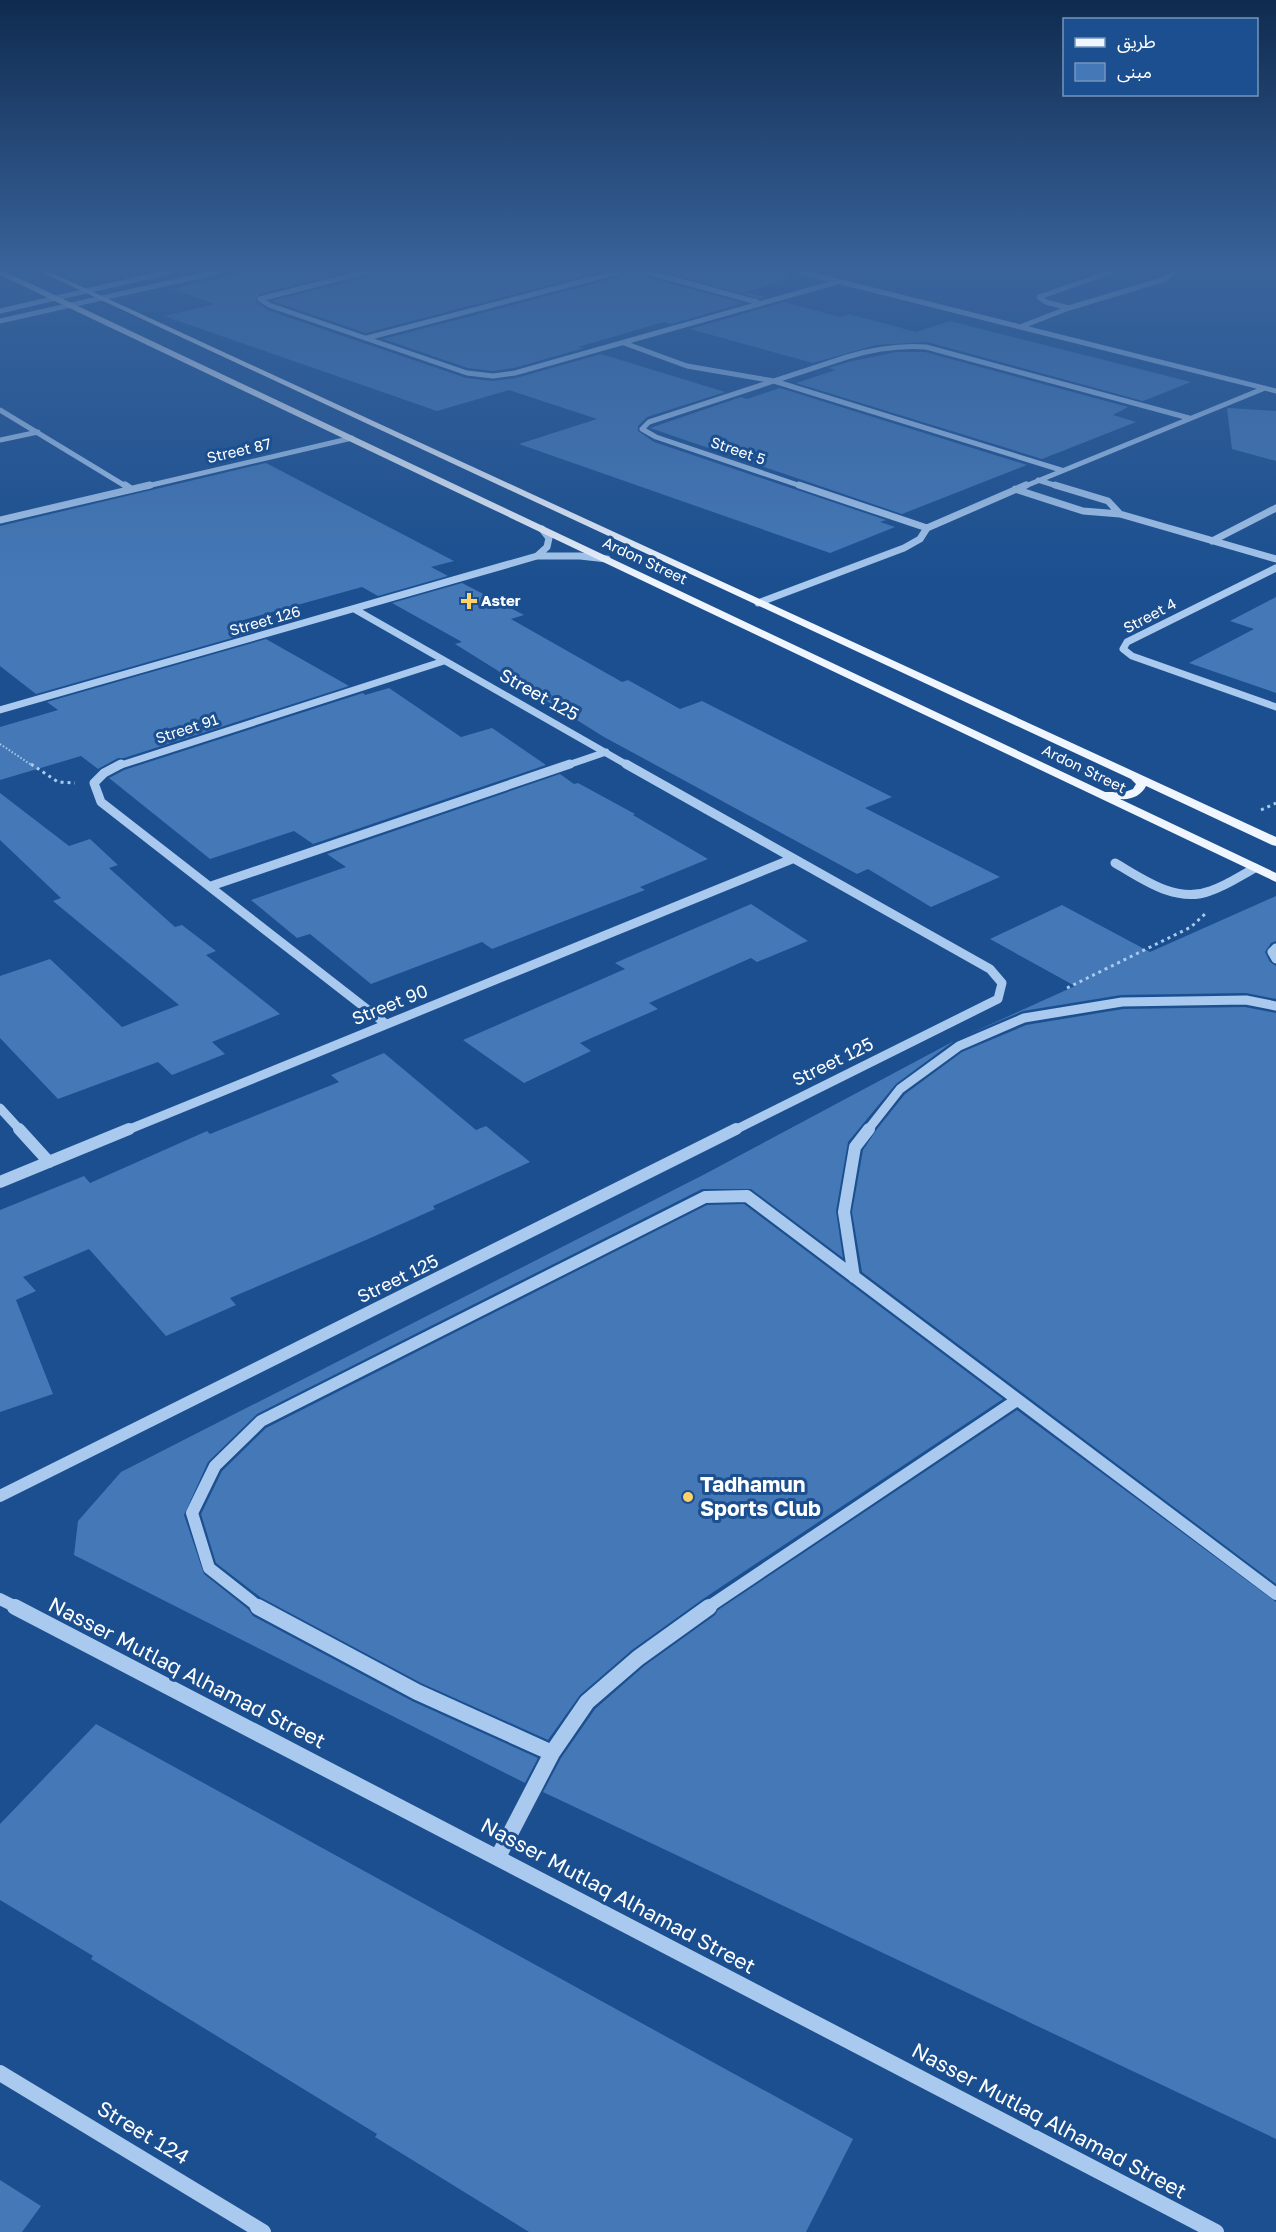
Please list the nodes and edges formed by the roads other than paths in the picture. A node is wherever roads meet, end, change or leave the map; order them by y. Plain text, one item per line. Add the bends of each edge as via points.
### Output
1 (227, 376) edge
2 (247, 376) dead end
3 (267, 376) edge
4 (746, 376) edge
5 (790, 376) edge
6 (1034, 376) edge
7 (1217, 376) edge
8 (774, 381) junction
9 (286, 385) junction
10 (1265, 388) junction
11 (1276, 391) edge
12 (0, 410) edge
13 (1189, 418) junction
14 (38, 432) junction
15 (352, 438) junction
16 (0, 440) edge
17 (1061, 470) junction
18 (1038, 480) junction
19 (130, 489) junction
20 (1015, 489) junction
21 (1276, 508) edge
22 (1120, 514) junction
23 (1259, 516) junction
24 (0, 520) edge
25 (1276, 520) edge
26 (927, 528) junction
27 (542, 529) junction
28 (1212, 541) junction
29 (537, 556) junction
30 (607, 559) junction
31 (1276, 559) edge
32 (1276, 568) edge
33 (758, 603) junction
34 (356, 610) junction
35 (444, 661) junction
36 (1276, 707) edge
37 (0, 710) edge
38 (606, 752) junction
39 (1134, 776) junction
40 (1100, 794) junction
41 (1276, 842) edge
42 (792, 859) junction
43 (1115, 863) dead end
44 (1255, 868) junction
45 (1276, 878) edge
46 (211, 886) junction
47 (1276, 948) edge
48 (1276, 958) edge
49 (1276, 1006) edge
50 (386, 1024) junction
51 (0, 1108) edge
52 (49, 1162) junction
53 (0, 1182) edge
54 (854, 1276) junction
55 (1017, 1400) junction
56 (0, 1496) edge
57 (1276, 1594) edge
58 (0, 1600) edge
59 (552, 1753) junction
60 (498, 1857) junction
61 (0, 2073) edge
62 (263, 2232) edge
63 (1216, 2232) edge

1 - 15 main road, Ardon Street
2 - 9 main road
3 - 9 main road, Ardon Street
4 - 8 street
5 - 8 street, Street 5
6 - 13 street, Street 5
7 - 10 street
8 - 17 street
8 - 26 street, Street 5 via 649,422 642,429
9 - 33 main road, Ardon Street
10 - 11 street
10 - 13 street
12 - 14 street
13 - 17 street
14 - 16 street
14 - 19 street
15 - 19 street, Street 87
15 - 27 main road, Ardon Street
17 - 18 street
18 - 20 street
18 - 22 street via 1108,501
19 - 24 street, Street 87
20 - 22 street via 1083,511
20 - 26 street
21 - 23 street
22 - 28 street
23 - 25 street
23 - 28 street
26 - 33 street via 920,539 904,548
27 - 29 street via 549,538
27 - 30 main road, Ardon Street
28 - 31 street
29 - 30 street, Street 126
29 - 34 street, Street 126
30 - 40 main road, Ardon Street
32 - 36 street, Street 4 via 1127,642 1123,649 1132,656
33 - 39 main road, Ardon Street
34 - 35 street, Street 125
34 - 37 street, Street 126
35 - 38 street, Street 125
35 - 46 street, Street 91 via 123,763 94,783 101,802
38 - 42 street, Street 125
38 - 46 street
39 - 40 main road via 1142,783 1133,794
39 - 41 main road, Ardon Street
40 - 44 main road, Ardon Street
42 - 50 street, Street 90
42 - 56 street, Street 125 via 990,969 1002,983 998,999
43 - 44 street via 1171,892 1188,895 1203,894
44 - 45 main road, Ardon Street
46 - 50 street
47 - 48 street via 1272,952
49 - 54 street via 1246,1000 1122,1002 1024,1018 959,1046 900,1089 855,1147 844,1212
50 - 52 street, Street 90
51 - 52 street
52 - 53 street, Street 90
54 - 55 street
54 - 59 street via 747,1196 705,1197 261,1421 215,1466 192,1513 209,1568 262,1610 417,1692
55 - 57 street
55 - 59 street via 638,1658 587,1702
58 - 60 street, Nasser Mutlaq Alhamad Street
59 - 60 street
60 - 63 street, Nasser Mutlaq Alhamad Street
61 - 62 street, Street 124

